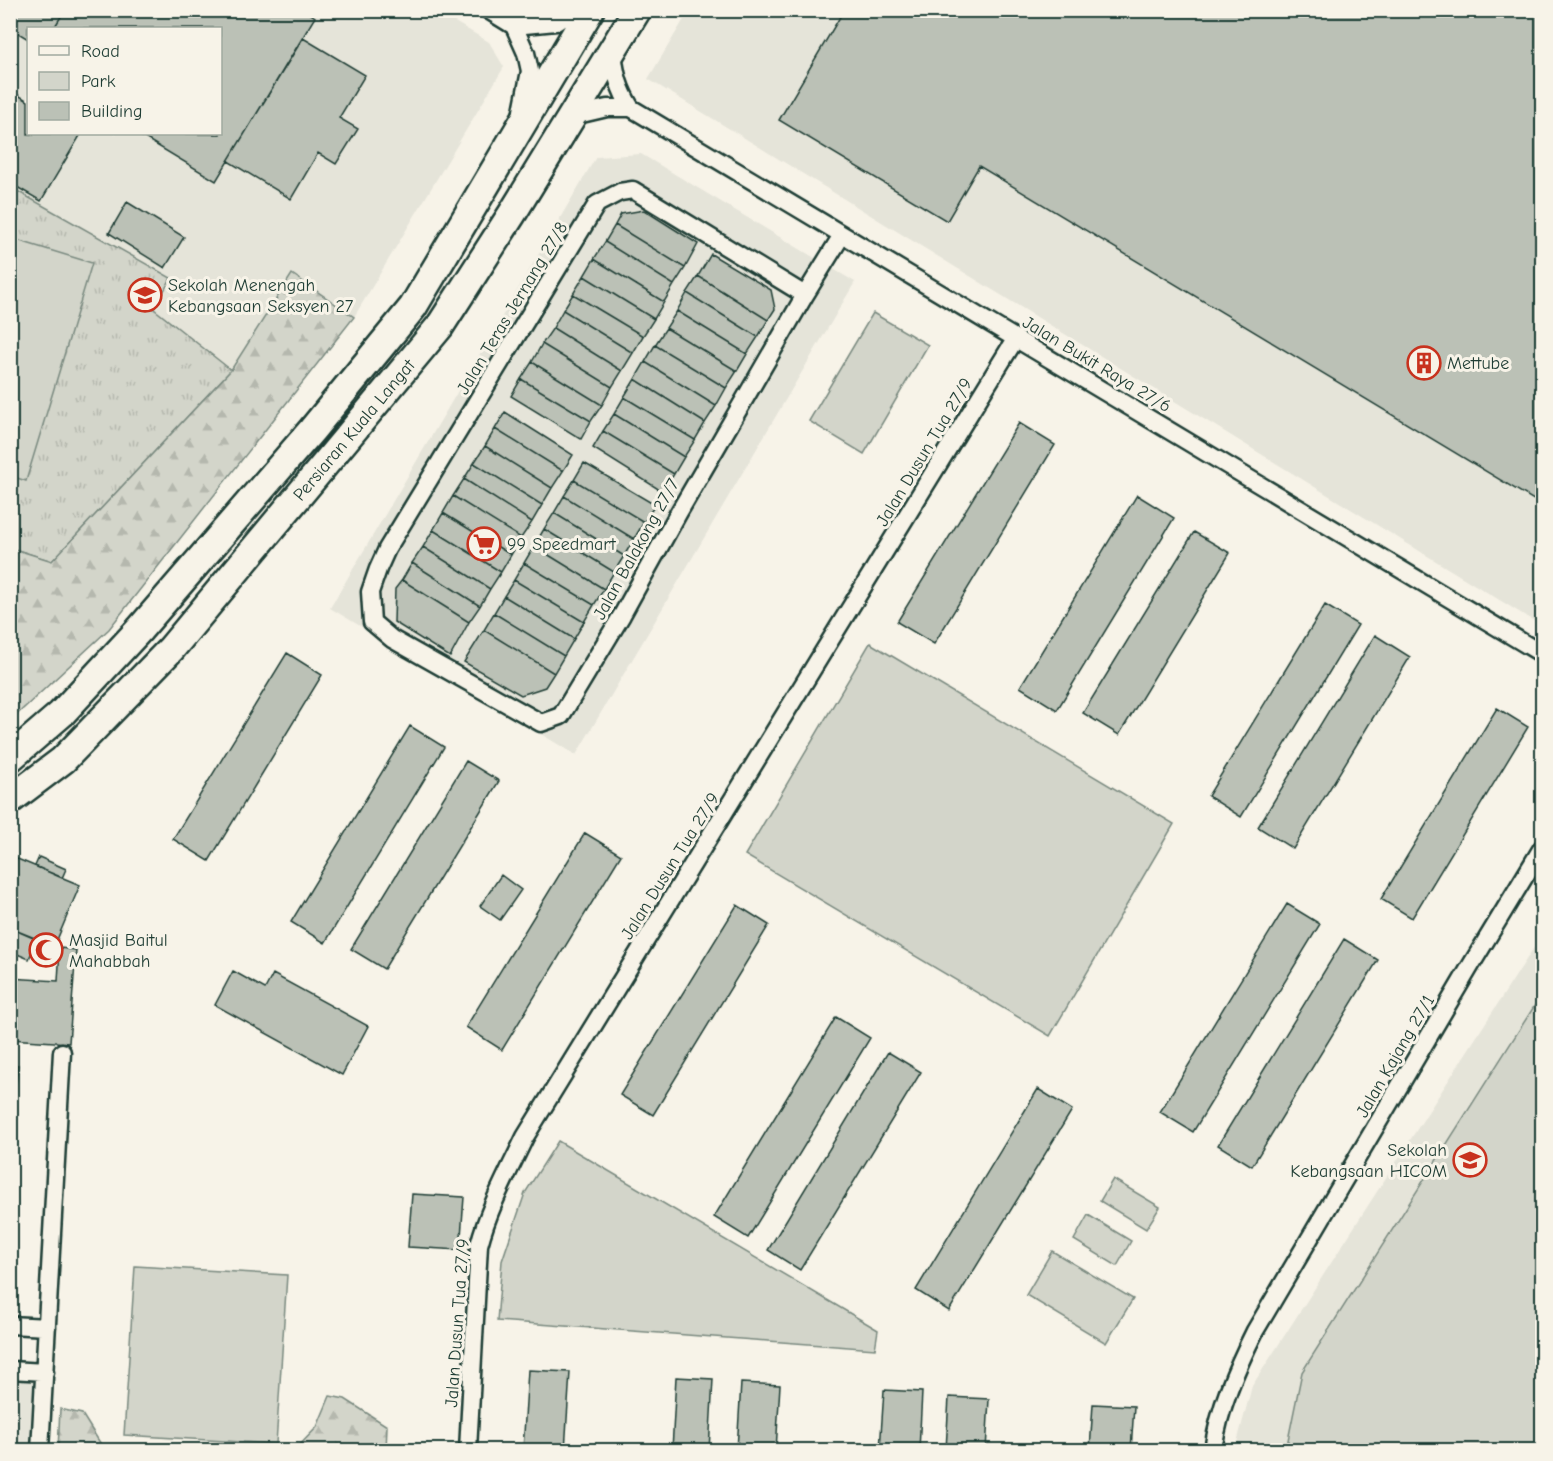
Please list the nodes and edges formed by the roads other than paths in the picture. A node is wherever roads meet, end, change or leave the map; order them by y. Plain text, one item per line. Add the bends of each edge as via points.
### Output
1 (488, 10) edge
2 (575, 10) edge
3 (590, 10) edge
4 (637, 10) edge
5 (514, 26) junction
6 (613, 51) junction
7 (631, 108) junction
8 (573, 116) junction
9 (512, 139) junction
10 (842, 234) junction
11 (805, 295) junction
12 (413, 308) junction
13 (440, 326) junction
14 (1016, 338) junction
15 (392, 639) joint
16 (1542, 654) edge
17 (10, 758) edge
18 (10, 800) edge
19 (1542, 848) edge
20 (63, 1052) dead end
21 (10, 1325) edge
22 (47, 1327) junction
23 (10, 1370) edge
24 (45, 1372) junction
25 (40, 1450) edge
26 (468, 1450) edge
27 (1213, 1450) edge

1 - 5 street
2 - 5 street via 556,22
3 - 9 main road, Persiaran Kuala Langat
4 - 6 main road, Persiaran Kuala Langat
5 - 9 street via 530,71 523,110
6 - 7 street via 615,75
6 - 8 main road, Persiaran Kuala Langat
7 - 8 street via 607,108
7 - 10 street, Jalan Bukit Raya 27/6
8 - 13 main road, Persiaran Kuala Langat
9 - 12 main road, Persiaran Kuala Langat
10 - 11 street, Jalan Balakong 27/7
10 - 14 street, Jalan Bukit Raya 27/6
11 - 15 street, Jalan Balakong 27/7 via 561,716 541,723
11 - 15 street, Jalan Teras Jernang 27/8 via 633,190 597,204 387,549 370,592 372,621
12 - 13 main road
12 - 17 main road, Persiaran Kuala Langat via 140,629 61,714
13 - 18 main road, Persiaran Kuala Langat via 171,649 63,760
14 - 16 street, Jalan Bukit Raya 27/6
14 - 26 street, Jalan Dusun Tua 27/9 via 531,1127 505,1178 487,1216 479,1245
19 - 27 street, Jalan Kajang 27/1 via 1256,1331 1226,1394
20 - 22 street
21 - 22 street
22 - 24 street
23 - 24 street
24 - 25 street

